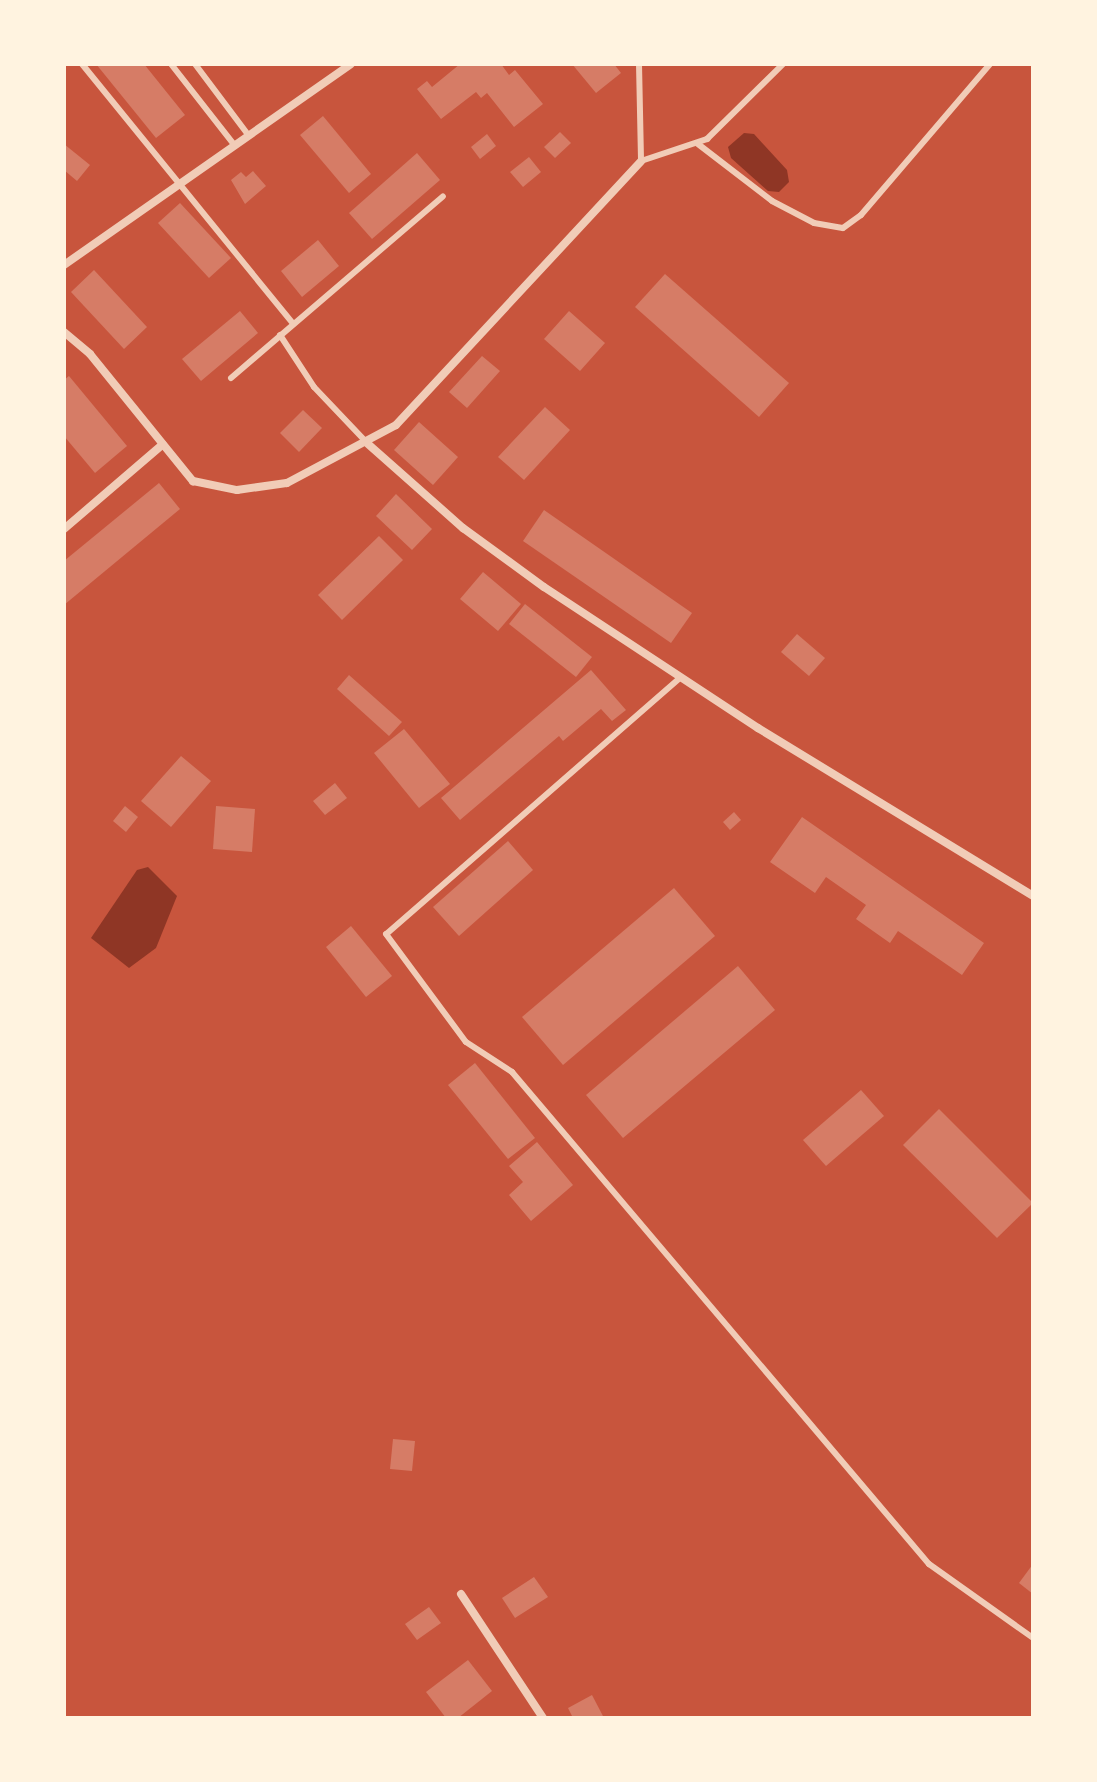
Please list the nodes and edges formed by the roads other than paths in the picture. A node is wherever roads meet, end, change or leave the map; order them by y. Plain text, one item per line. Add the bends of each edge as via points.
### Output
1 (82, 64) edge
2 (171, 64) edge
3 (195, 64) edge
4 (351, 64) edge
5 (639, 64) edge
6 (783, 64) edge
7 (990, 64) edge
8 (249, 136) junction
9 (698, 144) junction
10 (235, 146) junction
11 (641, 161) junction
12 (178, 184) junction
13 (443, 196) dead end
14 (64, 265) edge
15 (293, 324) junction
16 (64, 332) edge
17 (280, 335) junction
18 (231, 378) dead end
19 (163, 444) junction
20 (368, 444) junction
21 (64, 529) edge
22 (681, 677) junction
23 (1033, 896) edge
24 (461, 1594) dead end
25 (1033, 1638) edge
26 (543, 1718) edge

1 - 12 lane
2 - 10 lane
3 - 8 lane
4 - 8 street
5 - 11 lane
6 - 9 lane
7 - 9 lane via 861,215 843,228 814,223 772,201
8 - 10 street
9 - 11 lane via 668,148
10 - 12 street
11 - 20 street via 402,419
12 - 14 street
12 - 15 lane
13 - 15 lane
15 - 17 lane
16 - 19 street via 90,354
17 - 18 lane
17 - 20 lane via 314,387
19 - 20 street via 193,481 237,490 287,483
19 - 21 street
20 - 22 street via 498,555
22 - 23 street
22 - 25 lane via 386,934 466,1042 512,1072 929,1564
24 - 26 street

